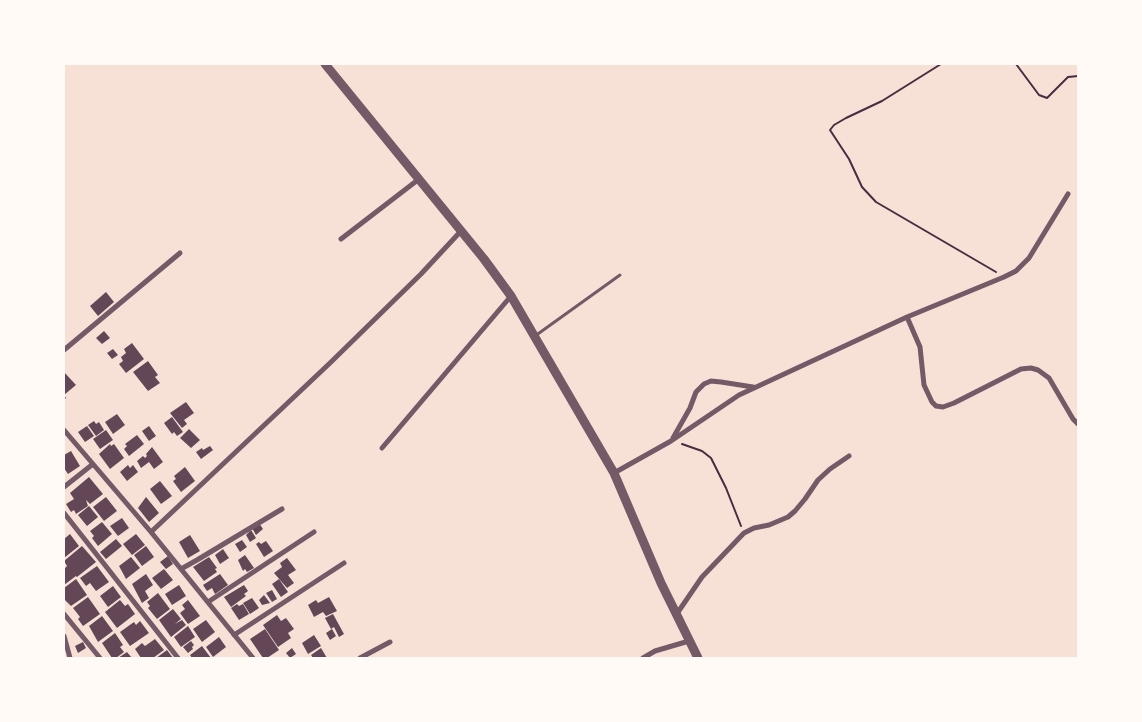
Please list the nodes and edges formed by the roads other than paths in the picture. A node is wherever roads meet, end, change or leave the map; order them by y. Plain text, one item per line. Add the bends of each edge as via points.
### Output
1 (325, 64) edge
2 (419, 179) junction
3 (1068, 194) dead end
4 (461, 231) junction
5 (341, 239) dead end
6 (180, 253) dead end
7 (620, 275) dead end
8 (511, 296) junction
9 (907, 317) junction
10 (534, 336) junction
11 (64, 350) edge
12 (755, 387) junction
13 (1078, 424) edge
14 (64, 430) edge
15 (671, 441) junction
16 (382, 448) dead end
17 (849, 456) dead end
18 (93, 464) junction
19 (614, 473) junction
20 (64, 487) edge
21 (282, 509) dead end
22 (64, 513) edge
23 (150, 532) junction
24 (314, 532) dead end
25 (344, 563) dead end
26 (181, 569) junction
27 (208, 602) junction
28 (64, 614) edge
29 (676, 615) junction
30 (234, 634) junction
31 (64, 636) edge
32 (689, 641) junction
33 (390, 642) dead end
34 (70, 658) edge
35 (100, 658) edge
36 (178, 658) edge
37 (253, 658) edge
38 (360, 658) edge
39 (643, 658) edge
40 (698, 658) edge

1 - 2 street
2 - 4 street
2 - 5 street
3 - 9 street via 1022,266 1004,277
4 - 8 street
4 - 23 street via 330,363
6 - 11 street
7 - 10 lane
8 - 10 street
8 - 16 street
9 - 12 street
9 - 13 street via 920,347 924,385 936,406 954,403 1022,369 1031,368 1049,378
10 - 19 street
12 - 15 street
12 - 15 street via 711,381 704,384 696,392
14 - 18 street
15 - 19 street
17 - 29 street via 818,480 788,517 744,533 702,577
18 - 20 street
18 - 23 street
19 - 29 street
21 - 26 street
22 - 36 street
23 - 26 street
24 - 27 street
25 - 30 street
26 - 27 street
27 - 30 street
28 - 35 street
29 - 32 street
30 - 37 street
31 - 34 street
32 - 39 street
32 - 40 street
33 - 38 street

